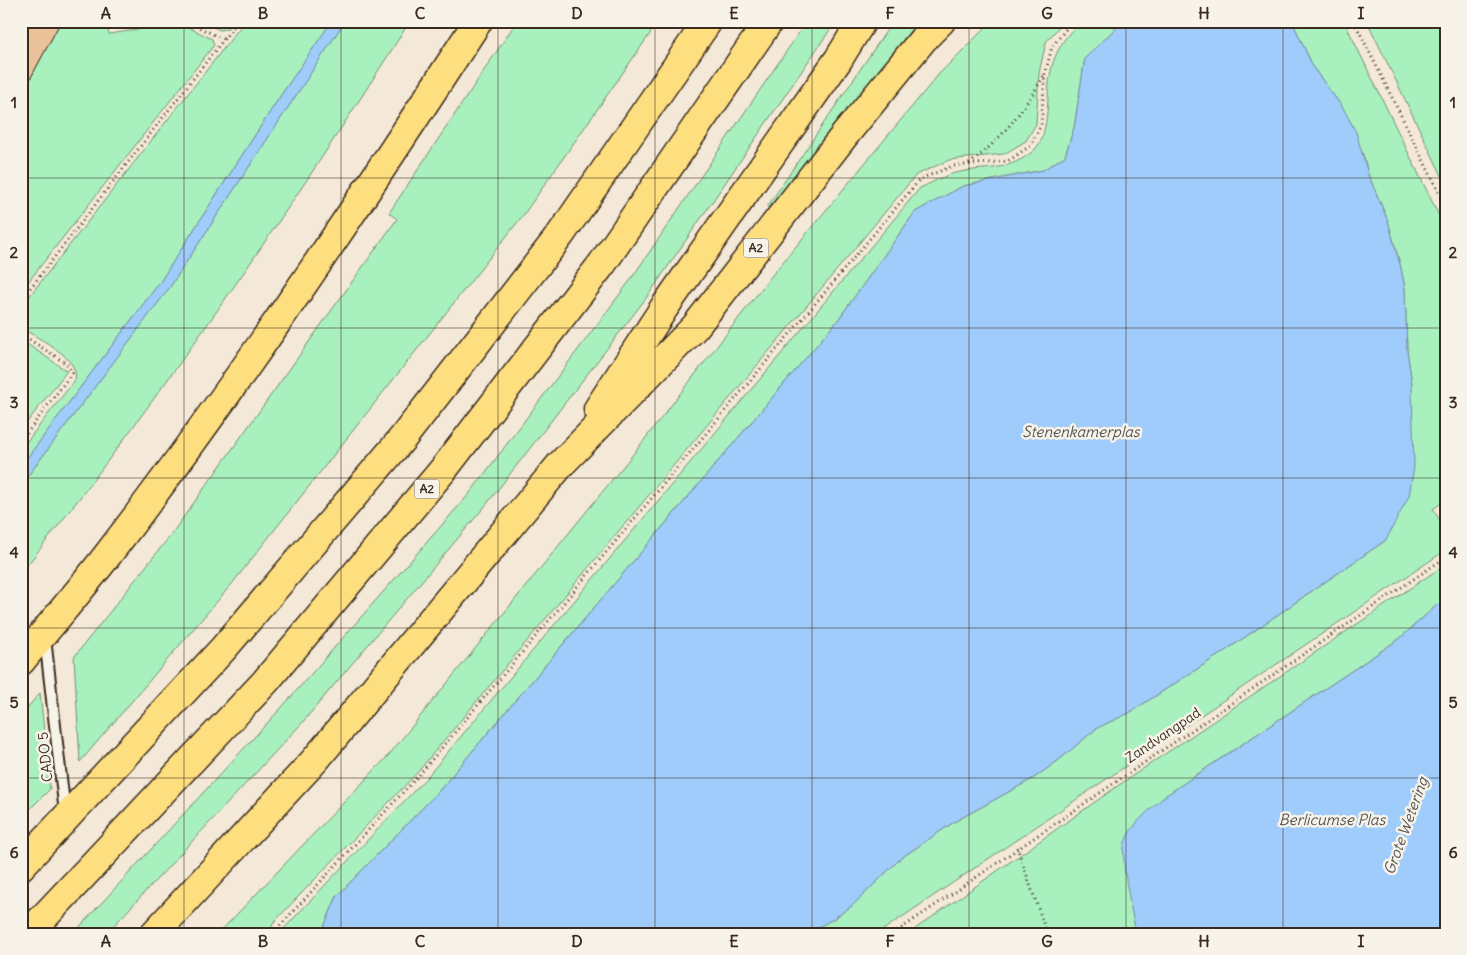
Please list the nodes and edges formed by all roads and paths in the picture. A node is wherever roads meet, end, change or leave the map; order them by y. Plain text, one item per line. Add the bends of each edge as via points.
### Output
1 (186, 21) edge
2 (238, 21) edge
3 (478, 21) edge
4 (708, 21) edge
5 (769, 21) edge
6 (862, 21) edge
7 (941, 21) edge
8 (1072, 21) edge
9 (1354, 21) edge
10 (225, 40) junction
11 (1045, 74) junction
12 (969, 165) junction
13 (1446, 206) edge
14 (21, 300) edge
15 (21, 334) edge
16 (21, 441) edge
17 (561, 464) junction
18 (1446, 557) edge
19 (44, 632) junction
20 (21, 661) edge
21 (66, 819) junction
22 (1017, 847) junction
23 (21, 866) edge
24 (34, 927) edge
25 (154, 934) edge
26 (275, 934) edge
27 (893, 934) edge
28 (1047, 934) edge

1 - 10 path
2 - 10 path
3 - 19 highway via 371,186 263,343 106,557
4 - 21 highway via 561,234 402,438 223,649
5 - 24 highway, A2 via 602,264 443,470 266,682
6 - 17 highway, A2
7 - 17 highway, A2 via 844,136 695,327
8 - 11 path via 1052,47
9 - 13 path
10 - 14 path
11 - 12 path via 1009,129
11 - 12 path via 1041,125 1030,146 1008,161
12 - 26 path via 954,166 920,179 420,775
15 - 16 path via 68,364 72,373
17 - 25 highway, A2 via 315,760
18 - 22 path, Zandvangpad
19 - 20 highway
19 - 21 lane, CADO 5
21 - 23 highway
22 - 27 path, Zandvangpad
22 - 28 path

